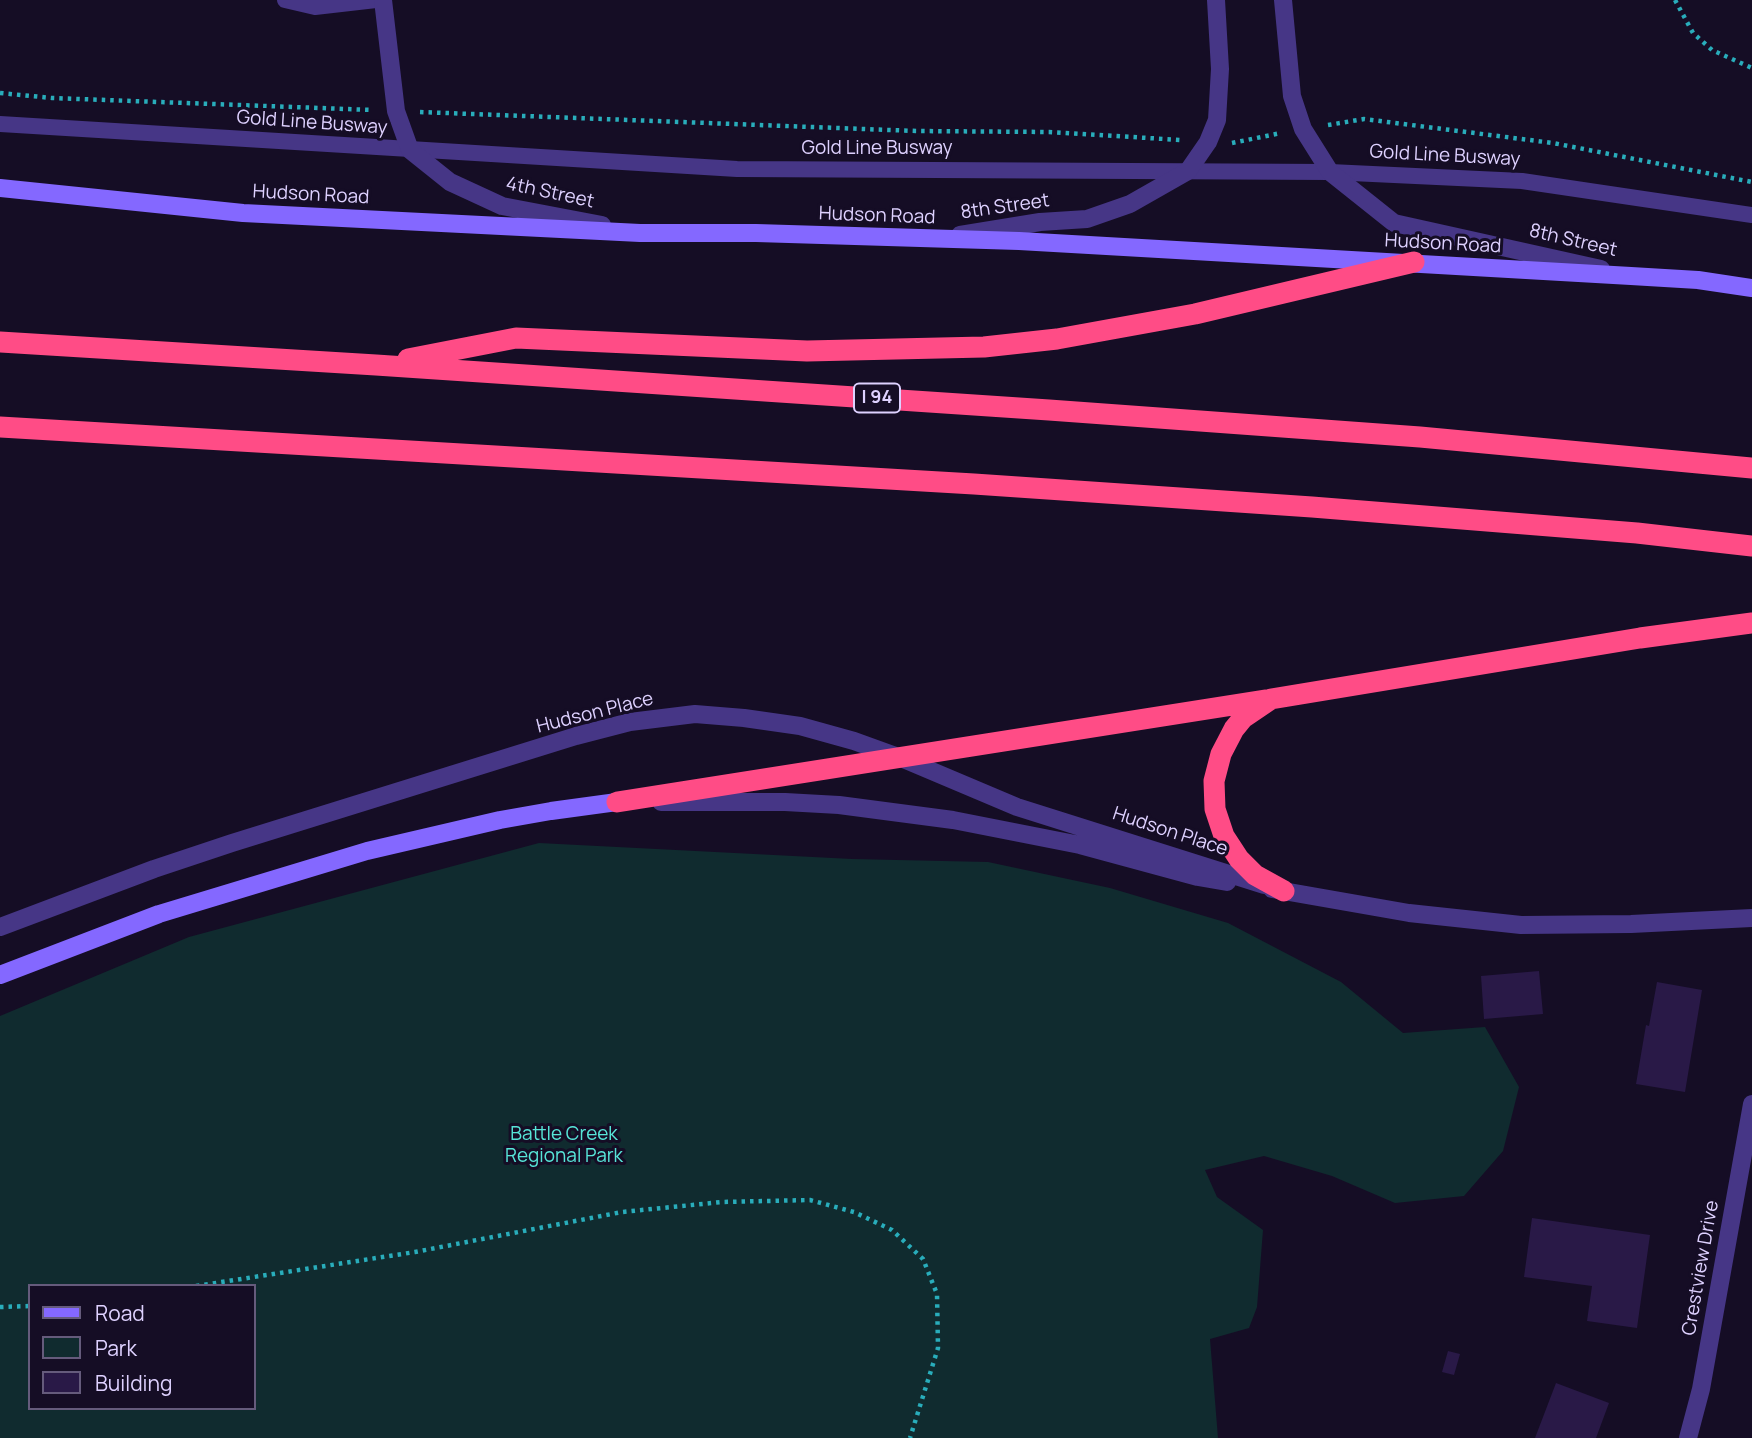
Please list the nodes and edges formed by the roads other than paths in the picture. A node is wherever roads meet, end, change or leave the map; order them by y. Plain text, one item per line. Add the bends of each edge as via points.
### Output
1 (285, 0) edge
2 (376, 0) edge
3 (383, 0) edge
4 (1216, 0) edge
5 (1283, 0) edge
6 (0, 124) edge
7 (410, 150) junction
8 (1188, 171) junction
9 (1329, 172) junction
10 (0, 188) edge
11 (1752, 215) edge
12 (640, 233) junction
13 (931, 239) junction
14 (1414, 262) junction
15 (1631, 276) junction
16 (1752, 288) edge
17 (0, 342) edge
18 (376, 365) junction
19 (0, 427) edge
20 (1752, 468) edge
21 (1752, 546) edge
22 (1752, 624) edge
23 (1271, 699) junction
24 (901, 758) junction
25 (617, 802) junction
26 (1284, 891) junction
27 (1752, 918) edge
28 (0, 927) edge
29 (0, 975) edge
30 (1752, 1104) edge
31 (1688, 1438) edge

1 - 2 lane via 315,7
3 - 7 street via 396,111
4 - 8 street, 8th Street via 1217,120
5 - 9 street, 8th Street via 1292,96 1303,129
6 - 7 lane, Gold Line Busway
7 - 8 lane, Gold Line Busway via 737,169
7 - 12 street, 4th Street via 450,182 502,206
8 - 9 lane, Gold Line Busway
8 - 13 street, 8th Street via 1130,204 1087,219
9 - 11 lane, Gold Line Busway via 1522,181
9 - 15 street, 8th Street via 1395,223
10 - 12 street, Hudson Road via 243,213
12 - 13 street, Hudson Road
13 - 14 street, Hudson Road
14 - 15 street, Hudson Road
14 - 18 highway via 1195,314 984,347 807,351 516,338
15 - 16 street, Hudson Road
17 - 18 highway, I 94
18 - 20 highway, I 94 via 1407,436
19 - 21 highway via 974,484 1353,510
22 - 23 highway
23 - 24 highway
23 - 26 highway via 1243,718 1221,754 1214,781 1215,809 1224,836 1239,859 1255,875
24 - 25 highway
24 - 26 street, Hudson Place via 1017,807
24 - 28 street, Hudson Place via 800,726 744,718 695,714 630,722 232,843
25 - 26 street, Hudson Place via 785,802 917,815 1039,836 1198,877
25 - 29 street, Hudson Place via 500,820 367,851 159,914
26 - 27 street, Hudson Place via 1409,913 1521,925
30 - 31 street, Crestview Drive

